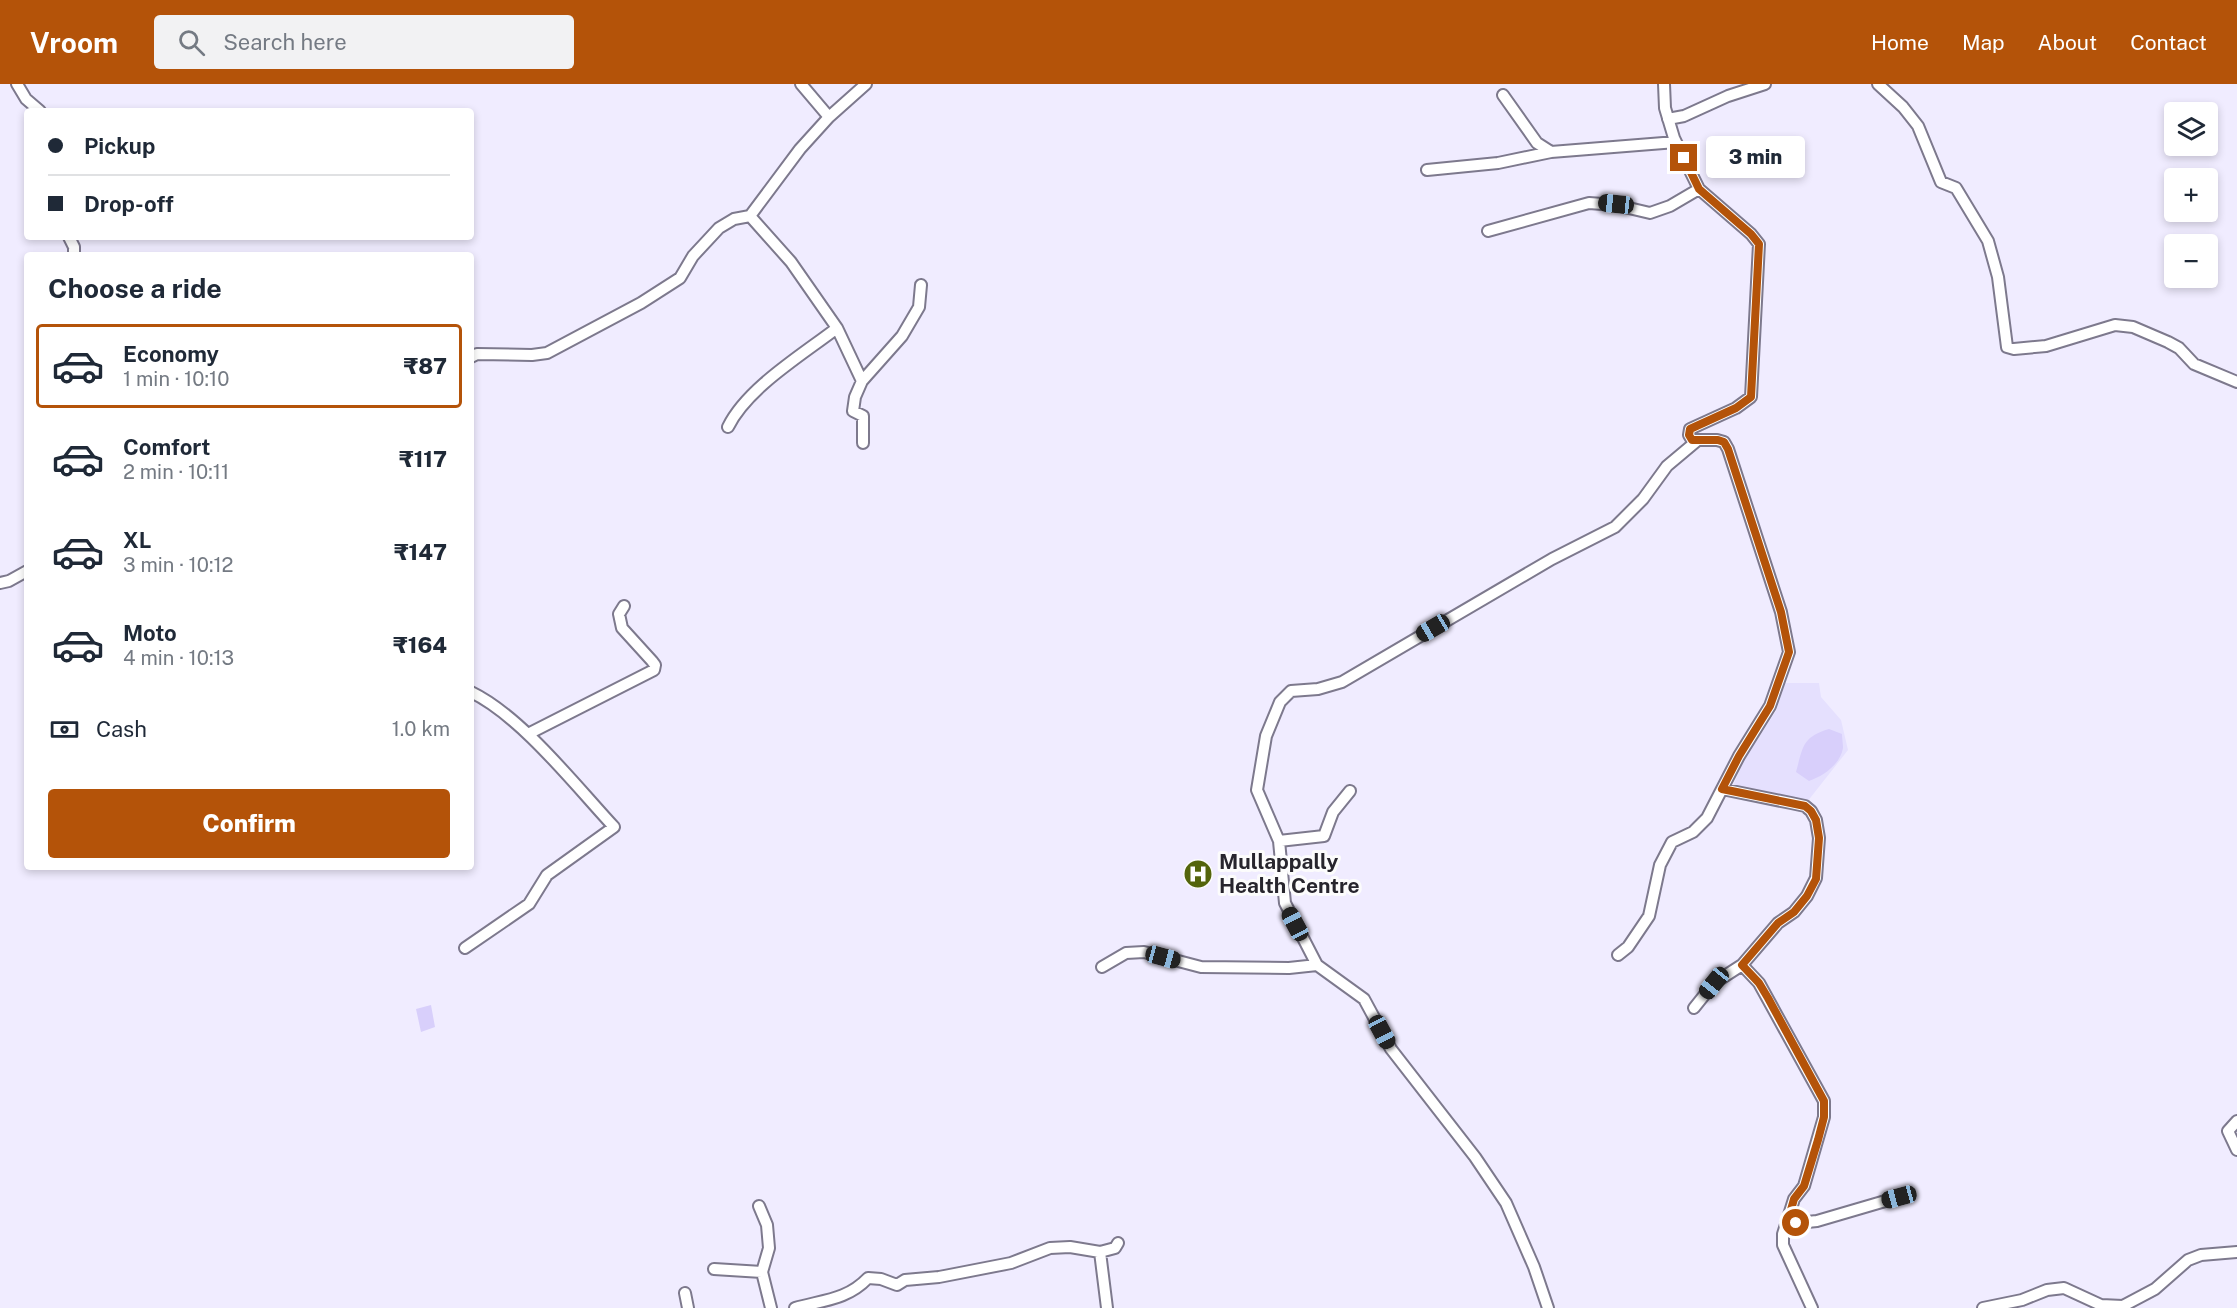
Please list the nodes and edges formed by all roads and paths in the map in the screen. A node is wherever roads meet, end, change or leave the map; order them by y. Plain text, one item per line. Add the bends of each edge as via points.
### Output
1 (17, 84) edge
2 (801, 84) edge
3 (866, 84) edge
4 (1664, 84) edge
5 (1765, 84) edge
6 (1878, 84) edge
7 (1503, 95) dead end
8 (36, 108) edge
9 (829, 117) junction
10 (1668, 118) junction
11 (1676, 142) junction
12 (1551, 152) junction
13 (1427, 170) dead end
14 (1699, 189) junction
15 (750, 216) junction
16 (1488, 231) dead end
17 (921, 285) dead end
18 (837, 328) junction
19 (474, 356) edge
20 (862, 381) junction
21 (2237, 382) edge
22 (728, 427) dead end
23 (1698, 440) junction
24 (863, 443) dead end
25 (24, 573) edge
26 (0, 583) edge
27 (624, 606) dead end
28 (474, 693) edge
29 (528, 734) junction
30 (1722, 789) junction
31 (1350, 791) dead end
32 (1279, 841) junction
33 (465, 948) dead end
34 (1618, 955) dead end
35 (1317, 964) junction
36 (1742, 965) junction
37 (1102, 967) dead end
38 (1694, 1008) dead end
39 (2237, 1121) edge
40 (2237, 1150) edge
41 (1899, 1197) dead end
42 (759, 1206) dead end
43 (1787, 1224) junction
44 (1118, 1243) dead end
45 (1100, 1252) junction
46 (2237, 1252) edge
47 (714, 1269) dead end
48 (762, 1272) junction
49 (685, 1293) dead end
50 (2127, 1306) edge
51 (688, 1308) edge
52 (771, 1308) edge
53 (795, 1308) edge
54 (1107, 1308) edge
55 (1548, 1308) edge
56 (1812, 1308) edge
57 (1983, 1308) edge

1 - 8 street
2 - 9 street
3 - 9 street
4 - 10 street
5 - 10 street via 1684,116
6 - 21 street via 1918,126 1941,182 1956,188 1988,241 1998,277 2007,347 2046,346 2115,325 2133,327 2179,348 2194,364
7 - 12 street via 1537,143
9 - 15 street
10 - 11 street
11 - 12 street
11 - 14 street
12 - 13 street via 1498,163
14 - 16 street via 1650,213 1616,204 1588,203
14 - 23 street via 1759,244 1751,397 1690,429 1692,440
15 - 18 street via 791,262
15 - 19 street via 719,228 693,256 680,278 564,345 532,355
17 - 20 street via 919,308 902,336
18 - 20 street
18 - 22 street via 750,396
20 - 24 street via 853,411 863,416
23 - 30 street via 1718,440 1728,449 1781,612 1789,652 1770,706
23 - 32 street via 1667,466 1643,499 1615,527 1552,559 1342,682 1291,691 1280,702 1266,736 1257,790
25 - 26 street
27 - 29 street via 619,614 622,628 652,661 654,670
28 - 29 street
29 - 33 street via 614,827 547,875 529,904
30 - 34 street via 1707,819 1694,832 1672,842 1660,865 1648,916 1628,947
30 - 36 street via 1805,806 1816,820 1819,838 1816,879 1807,896
31 - 32 street via 1333,812 1324,836
32 - 35 street via 1285,903
35 - 37 street via 1289,968 1201,967 1144,952 1126,953
35 - 55 street via 1364,999 1390,1049 1506,1203
36 - 38 street via 1714,983
36 - 43 street via 1759,983 1824,1101 1818,1140
39 - 40 street via 2228,1131
41 - 43 street via 1817,1221
42 - 48 street via 769,1248
43 - 56 street via 1783,1245
44 - 45 street via 1115,1248
45 - 53 street via 1050,1248 1011,1263 905,1280 897,1285 868,1278 847,1295
45 - 54 street
46 - 50 street via 2188,1260 2155,1289
47 - 48 street
48 - 52 street
49 - 51 street
50 - 57 street via 2100,1305 2064,1288

